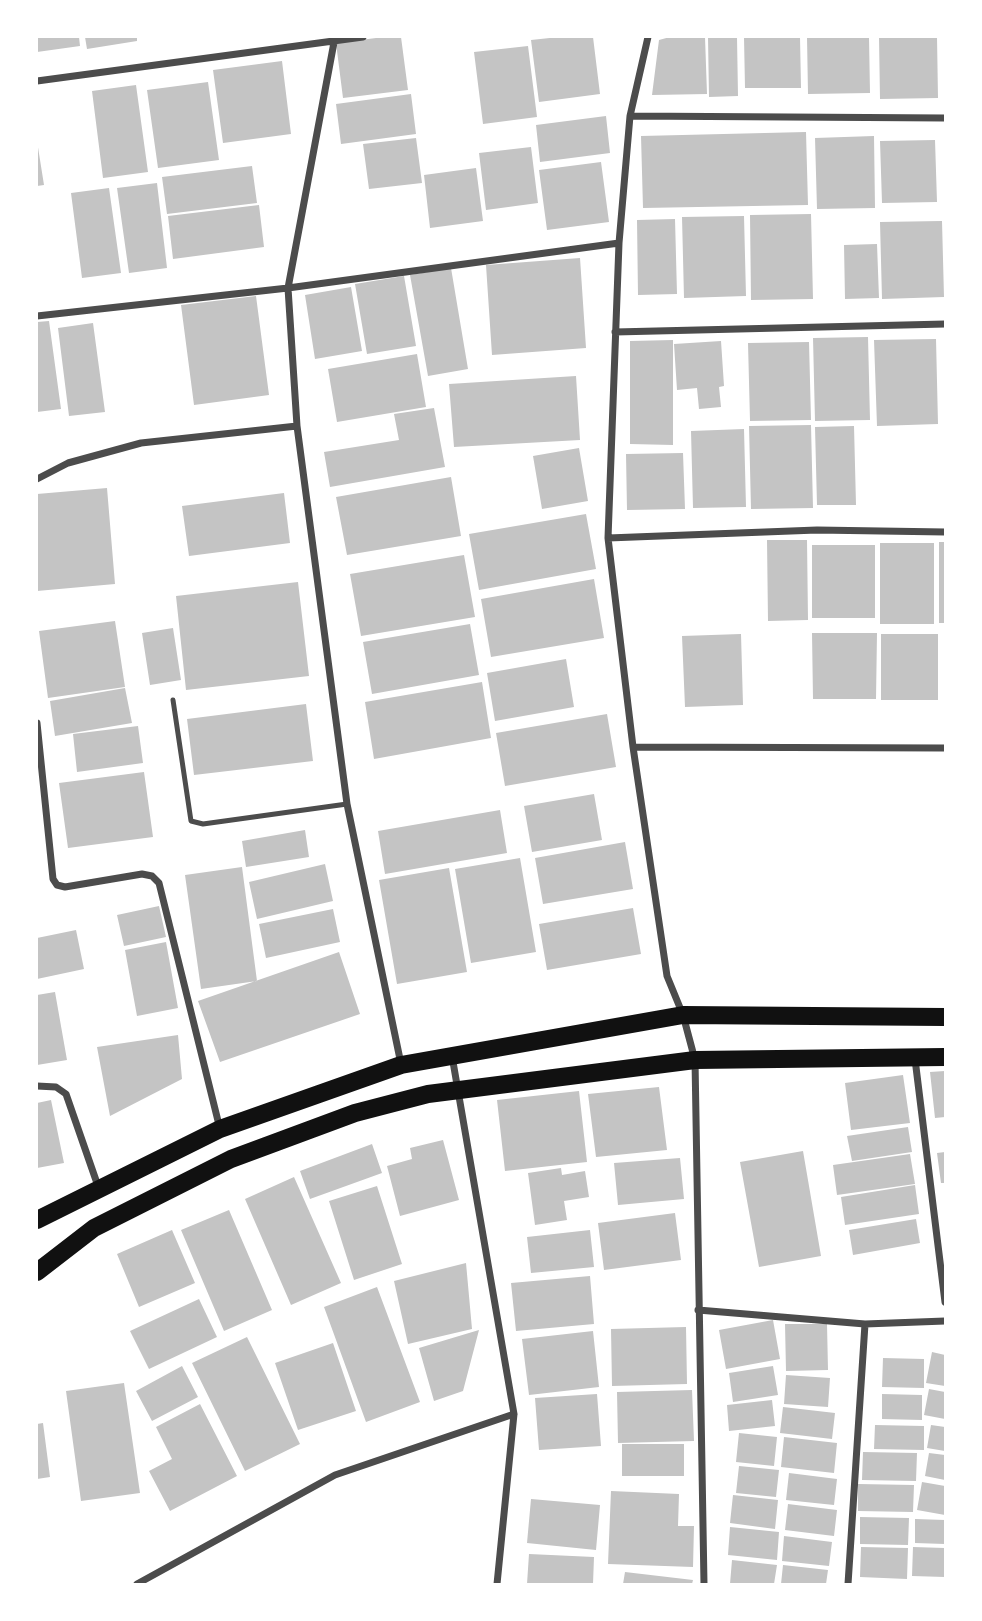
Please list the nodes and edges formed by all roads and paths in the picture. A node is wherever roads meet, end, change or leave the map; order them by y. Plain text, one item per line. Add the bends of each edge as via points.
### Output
1 (363, 37) edge
2 (648, 37) edge
3 (334, 38) edge
4 (37, 82) edge
5 (629, 117) junction
6 (945, 118) edge
7 (619, 243) junction
8 (288, 288) junction
9 (37, 316) edge
10 (945, 324) edge
11 (615, 332) junction
12 (297, 426) junction
13 (37, 479) edge
14 (945, 532) edge
15 (608, 538) junction
16 (173, 700) dead end
17 (37, 723) edge
18 (633, 747) junction
19 (945, 748) edge
20 (348, 804) junction
21 (683, 1016) junction
22 (945, 1017) edge
23 (452, 1055) junction
24 (945, 1057) edge
25 (915, 1058) junction
26 (695, 1060) junction
27 (401, 1065) junction
28 (37, 1086) edge
29 (456, 1089) junction
30 (220, 1129) junction
31 (99, 1190) junction
32 (37, 1220) edge
33 (37, 1272) edge
34 (945, 1302) edge
35 (698, 1310) junction
36 (945, 1321) edge
37 (865, 1324) junction
38 (514, 1413) junction
39 (137, 1584) edge
40 (497, 1584) edge
41 (704, 1584) edge
42 (848, 1584) edge

1 - 3 street
2 - 5 street
3 - 4 street
3 - 8 street
5 - 6 street
5 - 7 street
7 - 8 street
7 - 11 street
8 - 9 street
8 - 12 street
10 - 11 street
11 - 15 street
12 - 13 street via 141,443 68,463
12 - 20 street
14 - 15 street via 817,530
15 - 18 street
16 - 20 lane via 191,821 203,824
17 - 30 street via 53,879 65,887 142,874 159,883
18 - 19 street
18 - 21 street via 667,976
20 - 27 street
21 - 22 main road
21 - 23 main road
21 - 26 street
23 - 27 main road
23 - 29 street
24 - 25 main road
25 - 26 main road
25 - 34 street
26 - 29 main road
26 - 35 street
27 - 30 main road
28 - 31 street via 56,1087 66,1094
29 - 33 main road via 355,1113 231,1159 94,1228
29 - 38 street
30 - 31 main road
31 - 32 main road
35 - 37 street
35 - 41 street
36 - 37 street
37 - 42 street
38 - 39 street via 335,1475
38 - 40 street

